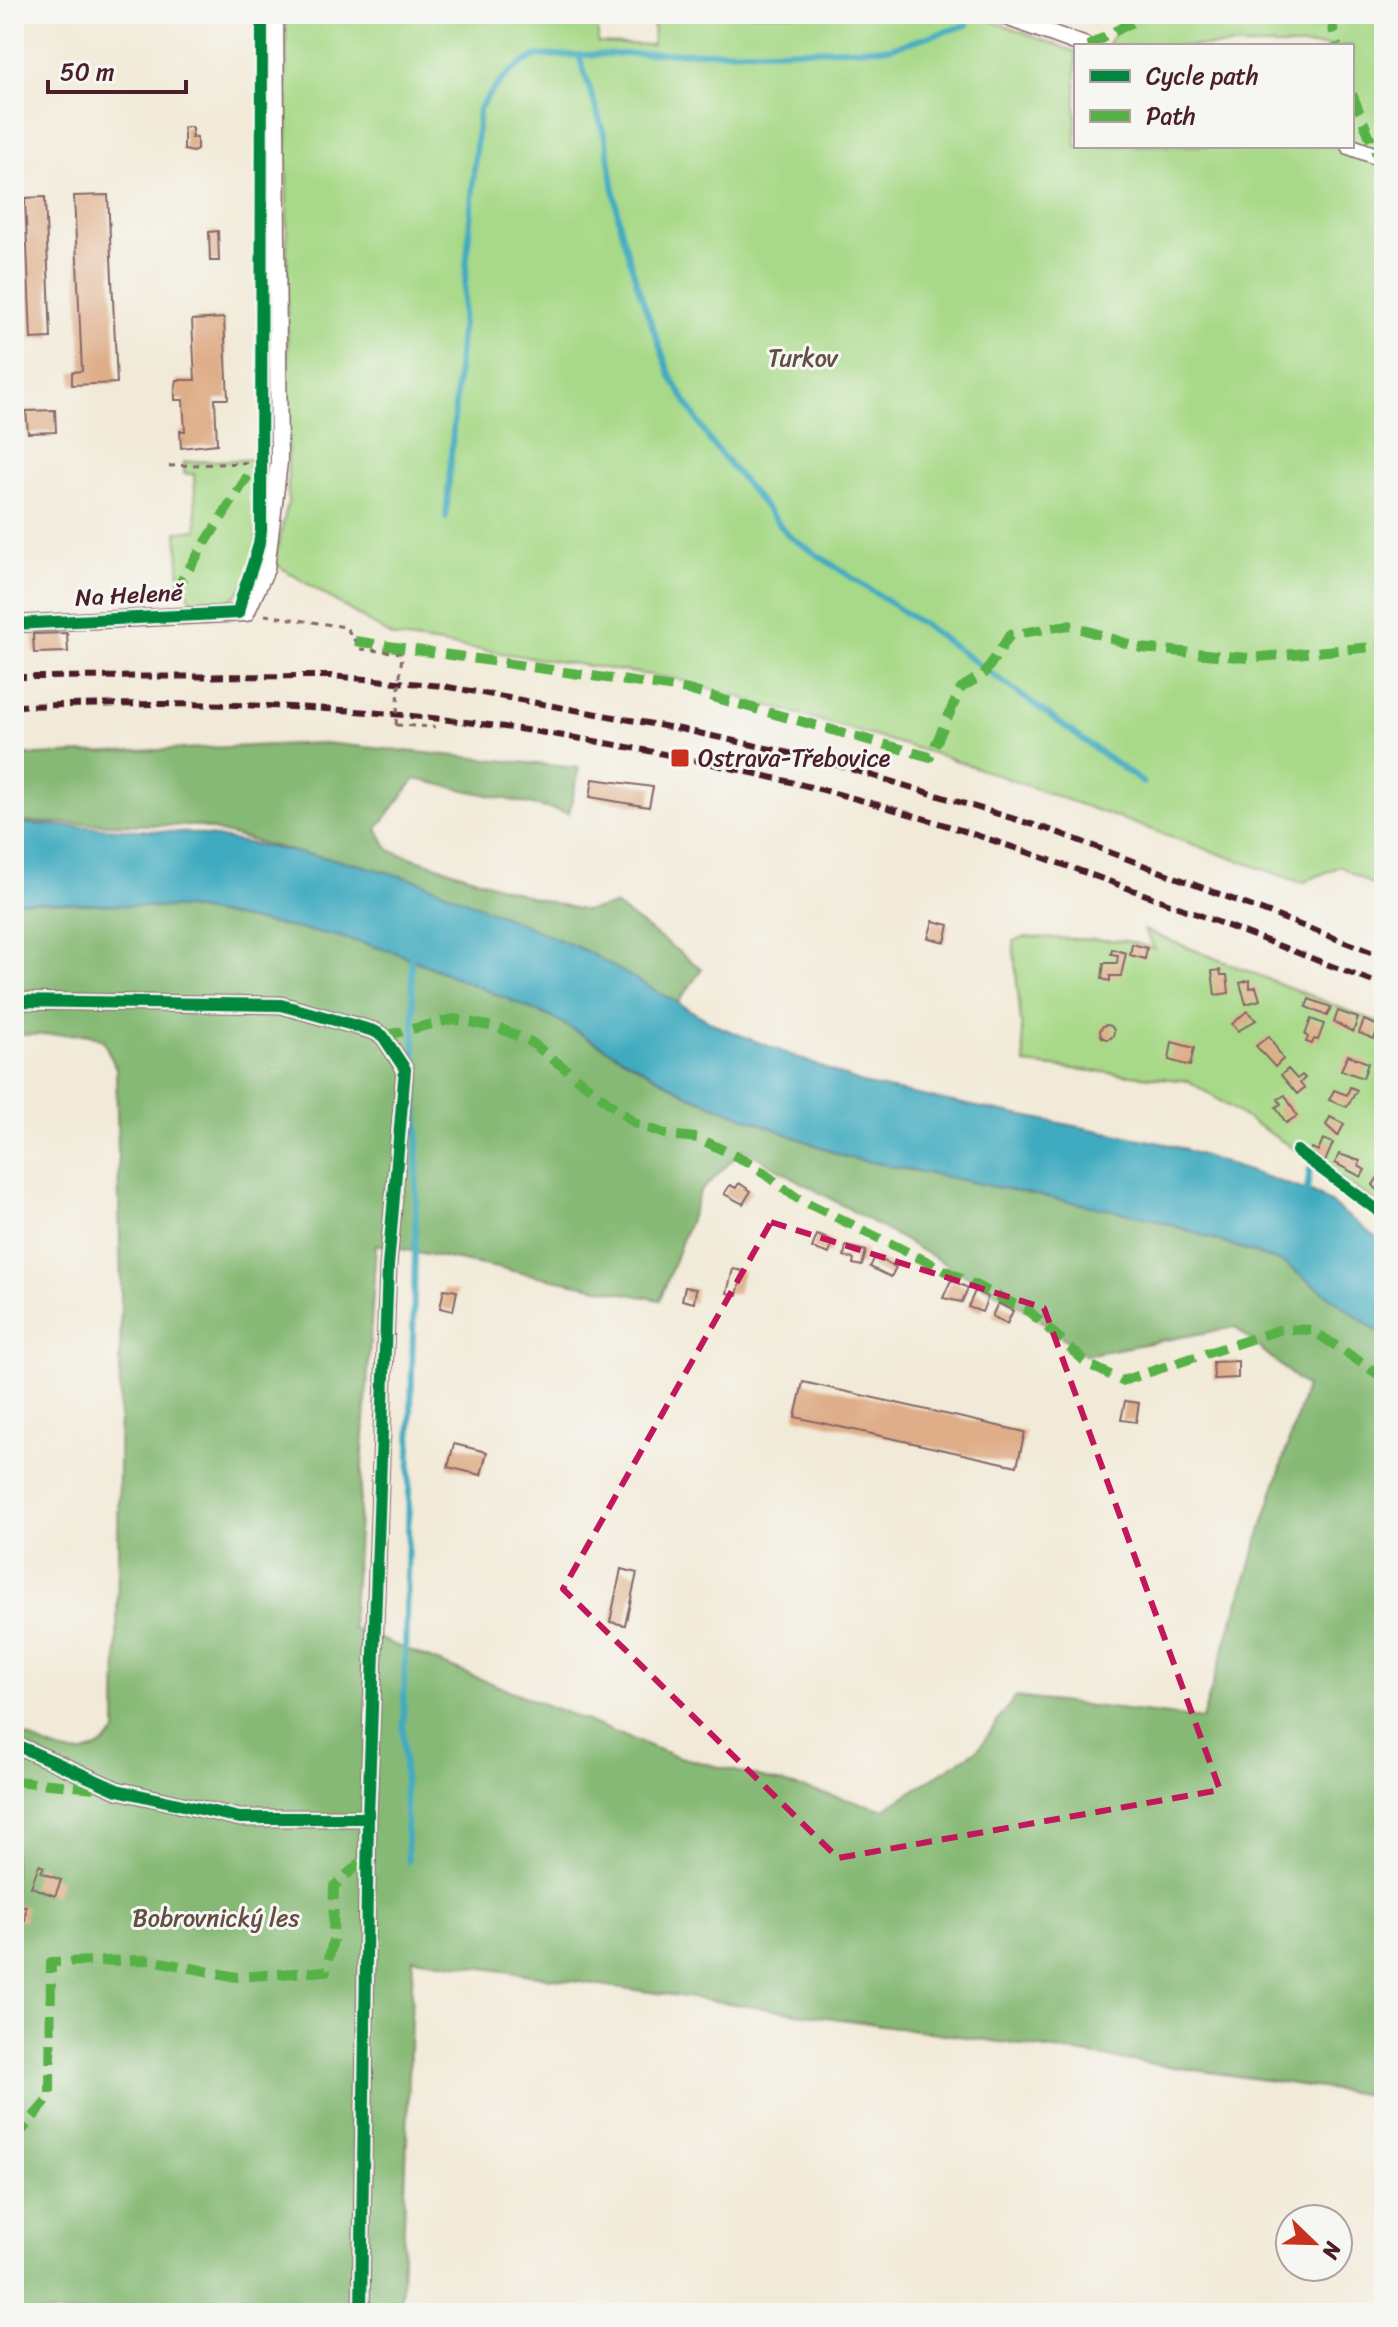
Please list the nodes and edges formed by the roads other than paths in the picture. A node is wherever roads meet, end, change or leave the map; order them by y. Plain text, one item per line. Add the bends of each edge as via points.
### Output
1 (275, 14) edge
2 (998, 14) edge
3 (1080, 44) edge
4 (1354, 148) edge
5 (1384, 159) edge
6 (14, 624) edge
7 (14, 1001) edge
8 (1297, 1151) dead end
9 (1384, 1215) edge
10 (14, 1744) edge
11 (368, 1818) junction
12 (361, 2313) edge

1 - 6 street, Na Heleně via 279,462 266,569 246,613
2 - 3 street
4 - 5 street
7 - 11 street via 281,1005 374,1031 405,1069 388,1266
8 - 9 lane
10 - 11 street via 117,1790 240,1818
11 - 12 street

